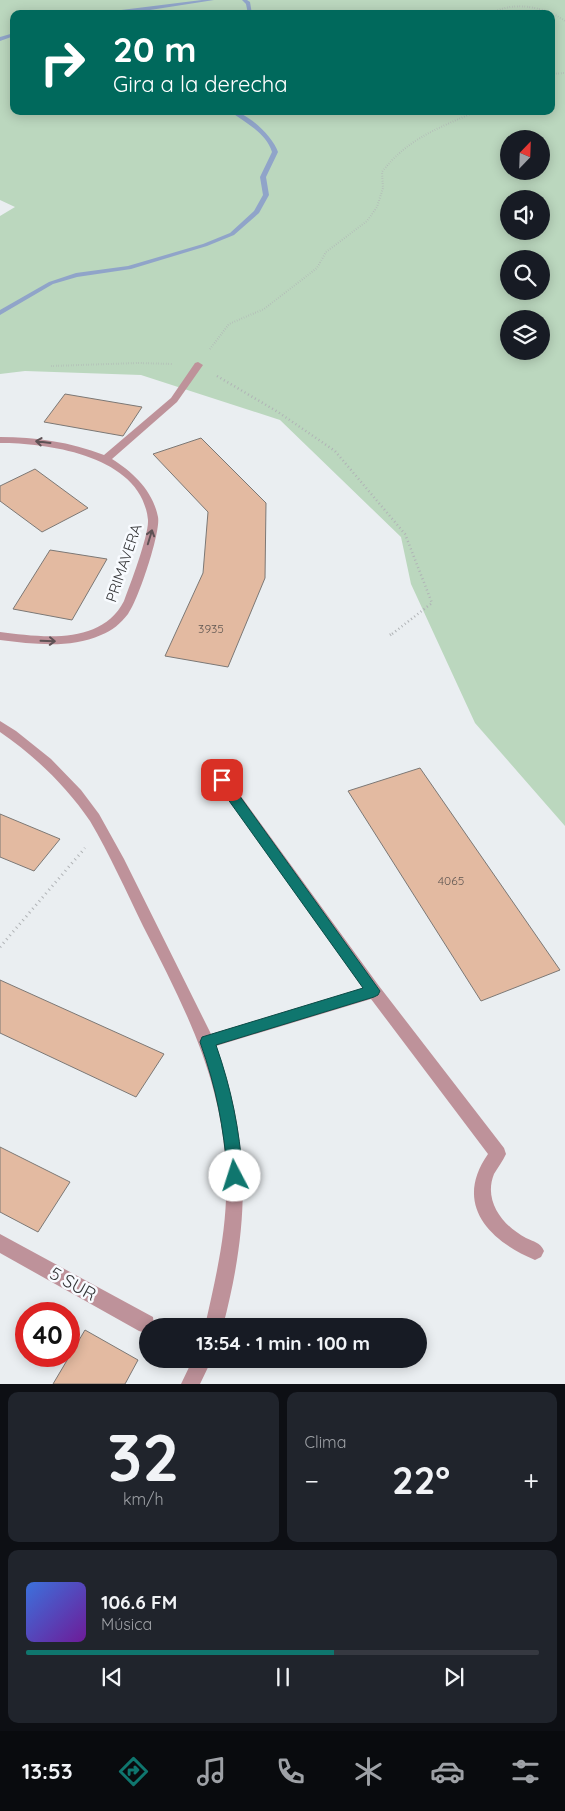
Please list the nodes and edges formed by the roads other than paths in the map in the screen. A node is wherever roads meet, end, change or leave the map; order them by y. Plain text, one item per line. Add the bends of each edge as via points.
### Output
1 (198, 365) road end
2 (0, 440) edge
3 (105, 460) junction
4 (0, 636) edge
5 (0, 726) edge
6 (222, 780) dead end
7 (374, 991) junction
8 (208, 1042) junction
9 (0, 1243) edge
10 (535, 1251) dead end
11 (216, 1318) edge
12 (139, 1320) edge
13 (198, 1368) edge
14 (190, 1384) edge

1 - 3 street via 174,400
3 -> 2 street, PRIMAVERA via 50,443
4 -> 3 street, PRIMAVERA via 47,641 77,638 104,628 127,607 154,525 151,510 136,483
5 - 8 street via 69,785 101,828
6 - 7 street
7 - 8 street
7 - 10 street via 498,1154 488,1165 482,1194 495,1226 520,1246
8 - 11 street via 222,1083 231,1128 235,1176 234,1230 225,1288
9 - 12 street, 5 SUR
13 - 14 street

